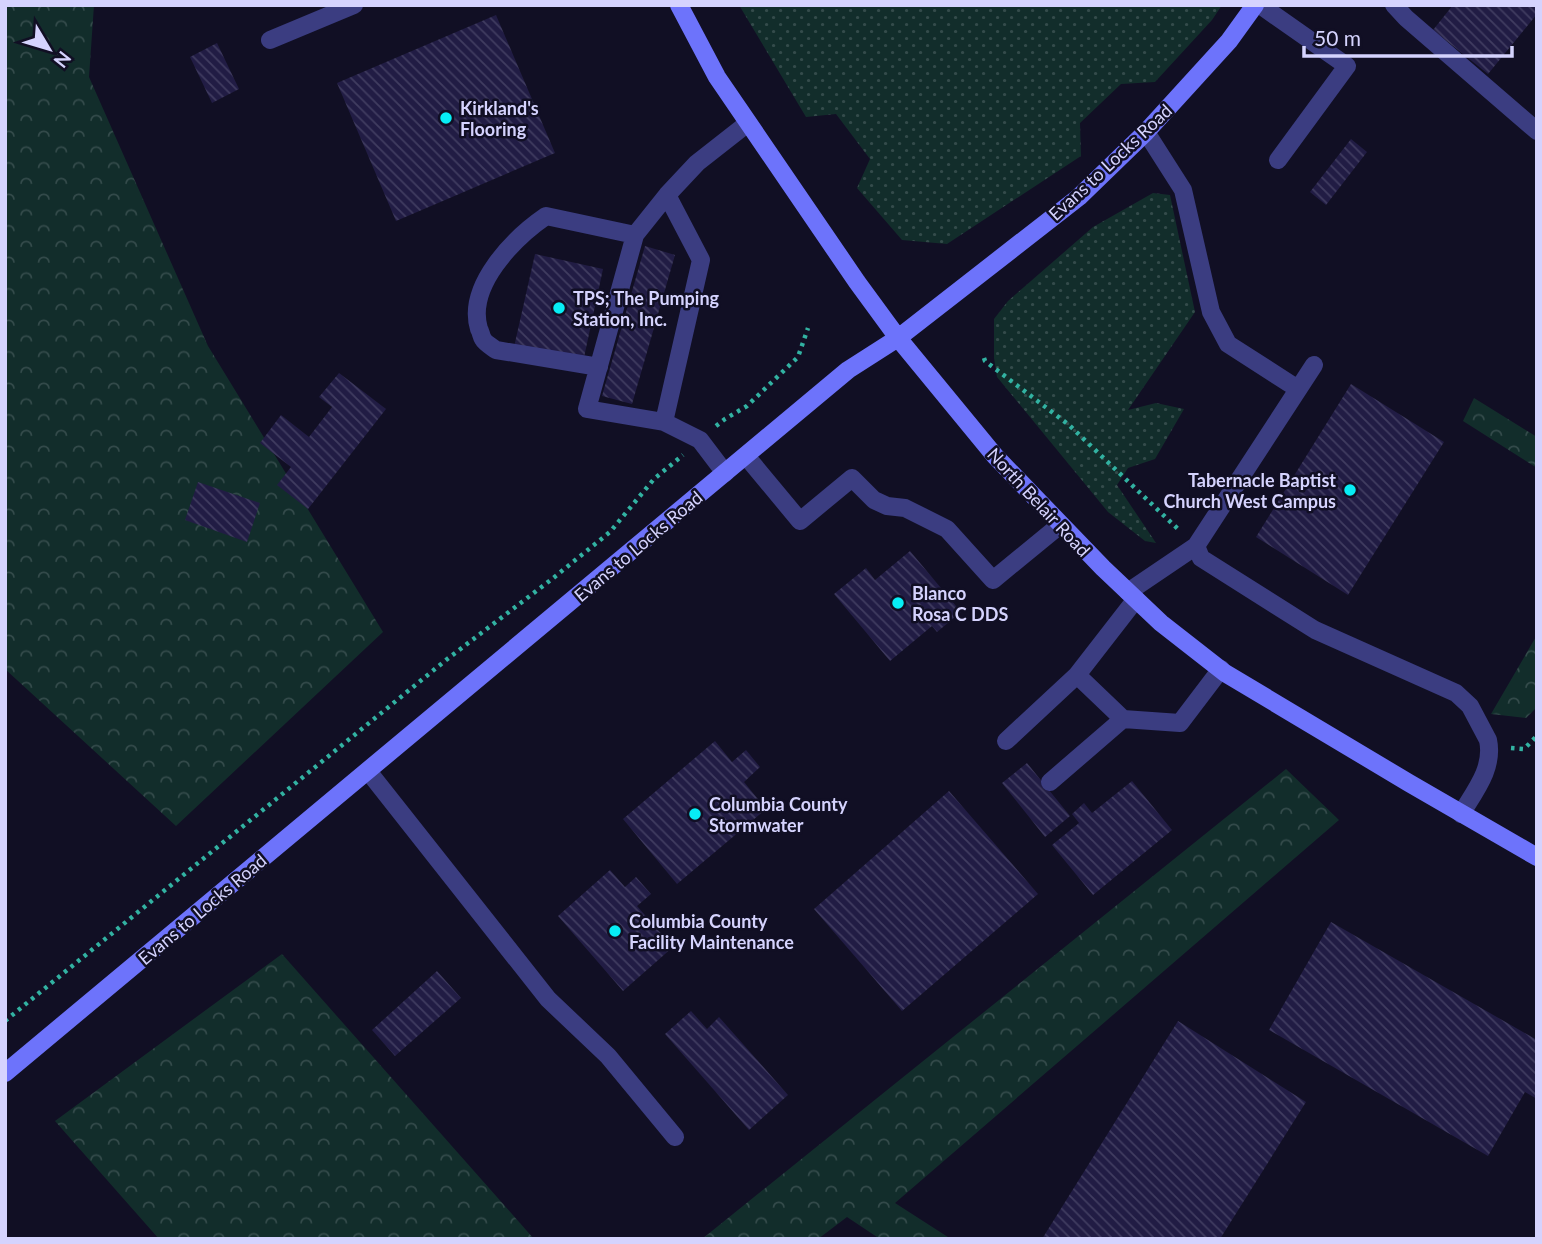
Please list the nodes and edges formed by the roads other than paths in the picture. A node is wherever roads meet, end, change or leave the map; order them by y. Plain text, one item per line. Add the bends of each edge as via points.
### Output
1 (354, 5) edge
2 (679, 5) edge
3 (1257, 5) edge
4 (1394, 5) edge
5 (270, 40) dead end
6 (748, 123) junction
7 (1537, 131) edge
8 (1146, 132) junction
9 (1278, 160) dead end
10 (667, 195) junction
11 (635, 235) junction
12 (898, 338) junction
13 (1314, 365) dead end
14 (599, 367) junction
15 (1298, 389) junction
16 (664, 422) junction
17 (746, 456) junction
18 (725, 473) junction
19 (1060, 525) junction
20 (1196, 546) junction
21 (1132, 595) junction
22 (1220, 669) junction
23 (1077, 675) junction
24 (1123, 719) junction
25 (1006, 741) dead end
26 (368, 771) junction
27 (1050, 782) dead end
28 (1461, 814) junction
29 (1537, 857) edge
30 (5, 1073) edge
31 (675, 1137) dead end

1 - 5 street
2 - 6 street, North Belair Road
3 - 8 street, Evans to Locks Road
3 - 9 street via 1347,66
4 - 7 street
6 - 10 street via 697,163
6 - 12 street, North Belair Road
8 - 12 street, Evans to Locks Road via 1079,197
8 - 15 street via 1183,190 1210,312 1228,344
10 - 11 street
10 - 16 street via 701,260
11 - 14 street
11 - 14 street via 546,216 510,246 489,274 478,301 483,340 496,350
12 - 17 street, Evans to Locks Road via 848,370
12 - 19 street, North Belair Road via 995,456
13 - 15 street
14 - 16 street via 587,409
15 - 20 street
16 - 18 street via 701,440
17 - 18 street, Evans to Locks Road
17 - 19 street via 800,521 852,478 874,500 905,508 947,529 993,580
18 - 26 street, Evans to Locks Road
19 - 21 street, North Belair Road
20 - 21 street
20 - 28 street via 1201,558 1315,630 1456,693 1470,706 1490,746 1487,771
21 - 22 street, North Belair Road
21 - 23 street
22 - 24 street via 1180,723
22 - 28 street, North Belair Road
23 - 24 street
23 - 25 street
24 - 27 street
26 - 30 street, Evans to Locks Road
26 - 31 street via 548,999 608,1056
28 - 29 street, North Belair Road

